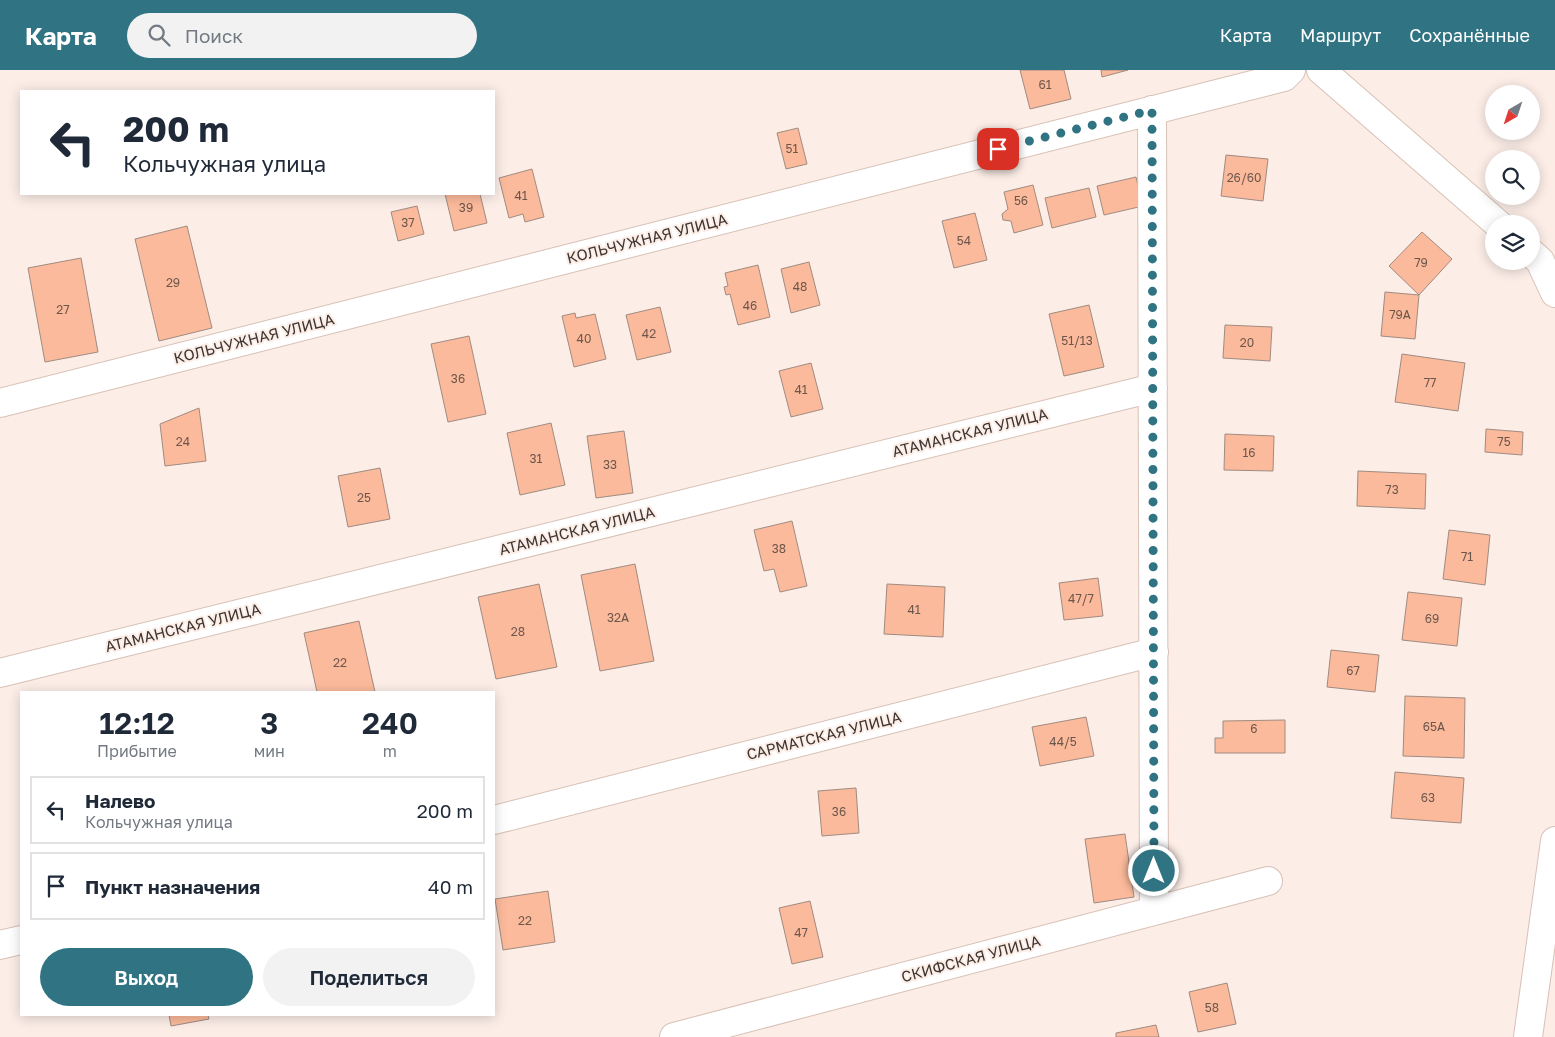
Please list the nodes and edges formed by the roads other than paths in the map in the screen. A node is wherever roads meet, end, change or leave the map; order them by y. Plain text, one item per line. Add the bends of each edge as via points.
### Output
1 (1291, 70) edge
2 (1321, 70) edge
3 (1152, 110) junction
4 (1488, 215) edge
5 (1540, 261) edge
6 (1555, 292) edge
7 (1153, 388) junction
8 (0, 403) edge
9 (1154, 652) junction
10 (0, 673) edge
11 (495, 820) edge
12 (1555, 841) edge
13 (1268, 881) dead end
14 (1154, 911) junction
15 (20, 940) edge
16 (0, 945) edge
17 (674, 1037) edge
18 (1528, 1037) edge

1 - 3 street, КОЛЬЧУЖНАЯ УЛИЦА via 1284,76
2 - 4 street
3 - 7 street
3 - 8 street, КОЛЬЧУЖНАЯ УЛИЦА
5 - 6 street
7 - 9 street
7 - 10 street, АТАМАНСКАЯ УЛИЦА
9 - 11 street, САРМАТСКАЯ УЛИЦА
9 - 14 street
12 - 18 street
13 - 14 street, СКИФСКАЯ УЛИЦА
14 - 17 street, СКИФСКАЯ УЛИЦА
15 - 16 street

